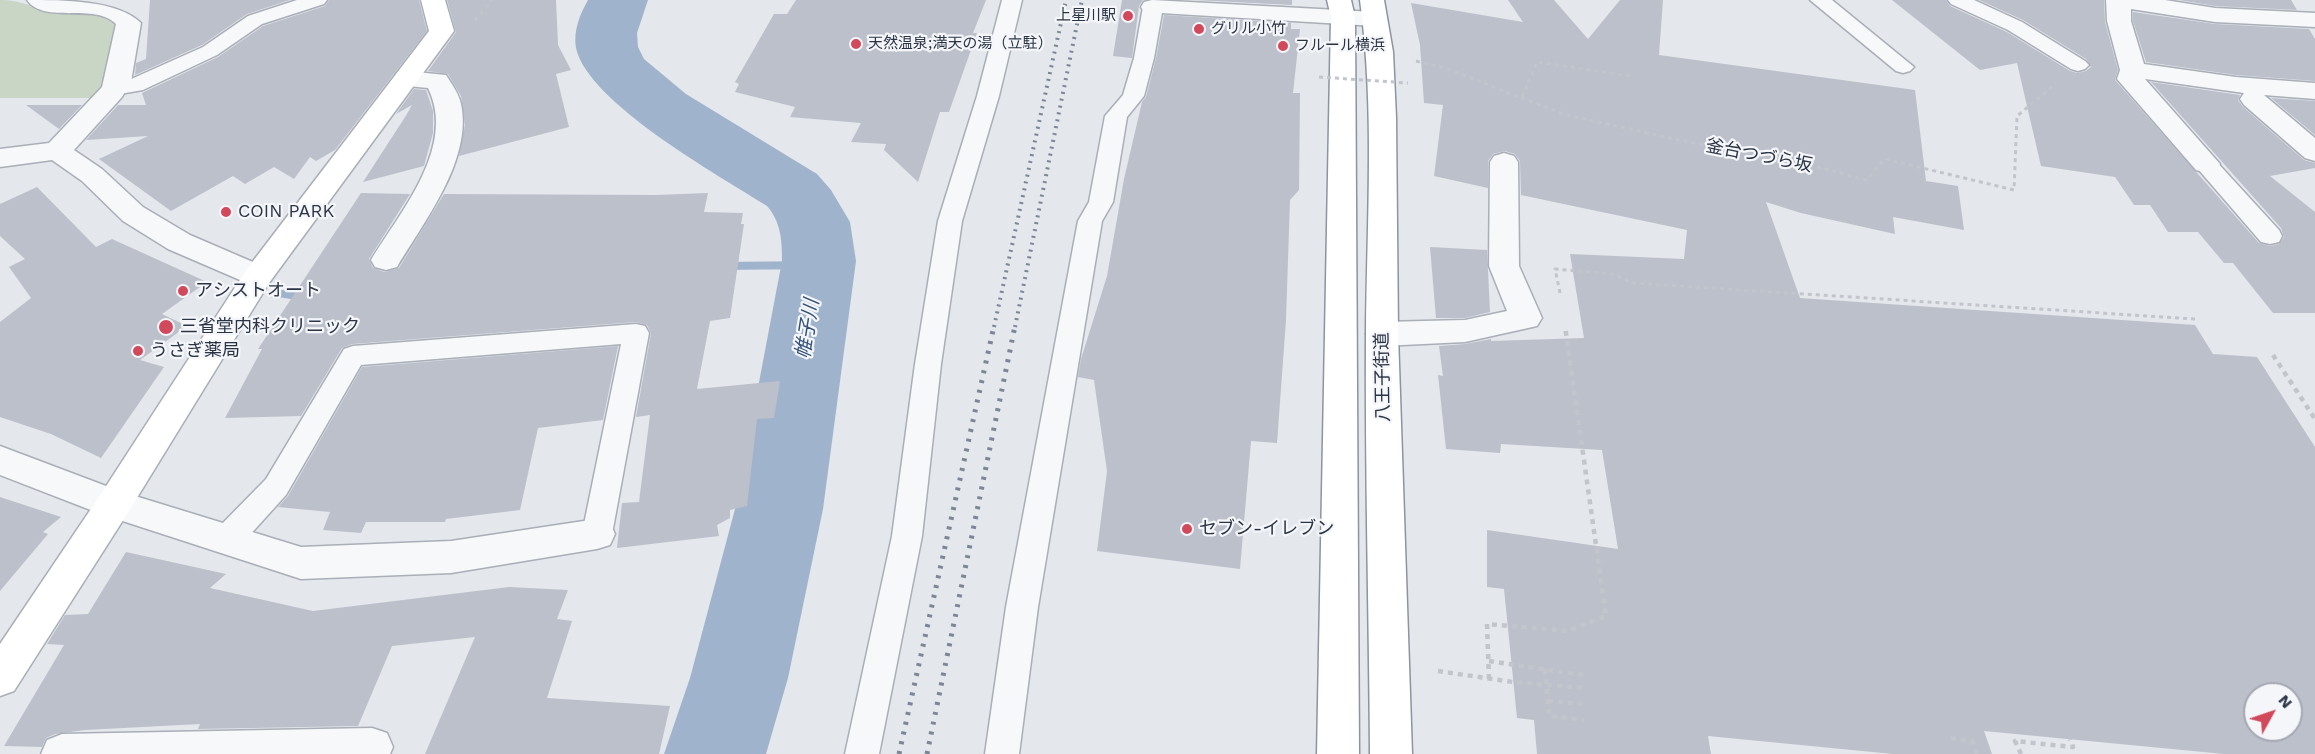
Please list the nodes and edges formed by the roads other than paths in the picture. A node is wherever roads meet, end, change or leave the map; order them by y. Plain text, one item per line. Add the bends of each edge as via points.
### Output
1 (39, 0) edge
2 (317, 0) edge
3 (433, 0) edge
4 (1012, 0) edge
5 (1803, 0) edge
6 (1820, 0) edge
7 (1958, 0) edge
8 (2118, 0) edge
9 (2312, 0) edge
10 (2315, 3) edge
11 (1187, 4) edge
12 (1153, 7) joint
13 (1341, 9) edge
14 (1374, 10) edge
15 (2315, 20) edge
16 (1831, 32) dead end
17 (2078, 65) road end
18 (1904, 68) dead end
19 (2133, 70) junction
20 (406, 79) junction
21 (114, 89) junction
22 (2315, 91) edge
23 (2253, 99) dead end
24 (57, 151) junction
25 (2315, 152) edge
26 (0, 158) edge
27 (1504, 162) dead end
28 (2206, 164) joint
29 (2270, 236) dead end
30 (386, 260) dead end
31 (258, 276) junction
32 (1382, 334) junction
33 (0, 460) edge
34 (114, 504) junction
35 (597, 534) joint
36 (227, 540) junction
37 (0, 678) edge
38 (372, 747) dead end
39 (62, 754) edge
40 (862, 754) edge
41 (1002, 754) edge
42 (1338, 754) edge
43 (1391, 754) edge

1 - 21 street via 125,15 129,23
2 - 21 lane via 255,20 210,51 135,85
3 - 20 main road via 442,31
4 - 40 lane via 950,221 907,536
5 - 16 lane
6 - 18 lane
7 - 17 lane via 2015,26
8 - 15 street via 2215,15
8 - 19 street via 2119,21
9 - 10 street
11 - 12 street
11 - 13 street
12 - 41 lane via 1133,96 1116,116 1101,202 1090,222 1022,607
13 - 14 street
13 - 42 main road
14 - 32 main road, 八王子街道 via 1382,118
19 - 22 street via 2236,85
19 - 28 street via 2130,80
20 - 30 street via 437,81 444,90 451,127 440,169
20 - 31 main road
21 - 24 street
23 - 25 street
24 - 26 street
24 - 31 street via 92,175 133,213 179,242
27 - 32 street via 1504,266 1526,318 1465,331
28 - 29 lane
31 - 34 main road
32 - 43 main road, 八王子街道
33 - 34 street
34 - 36 street
34 - 37 main road
35 - 36 street via 451,557 301,563
35 - 36 lane via 636,333 353,356 276,487
38 - 39 street

